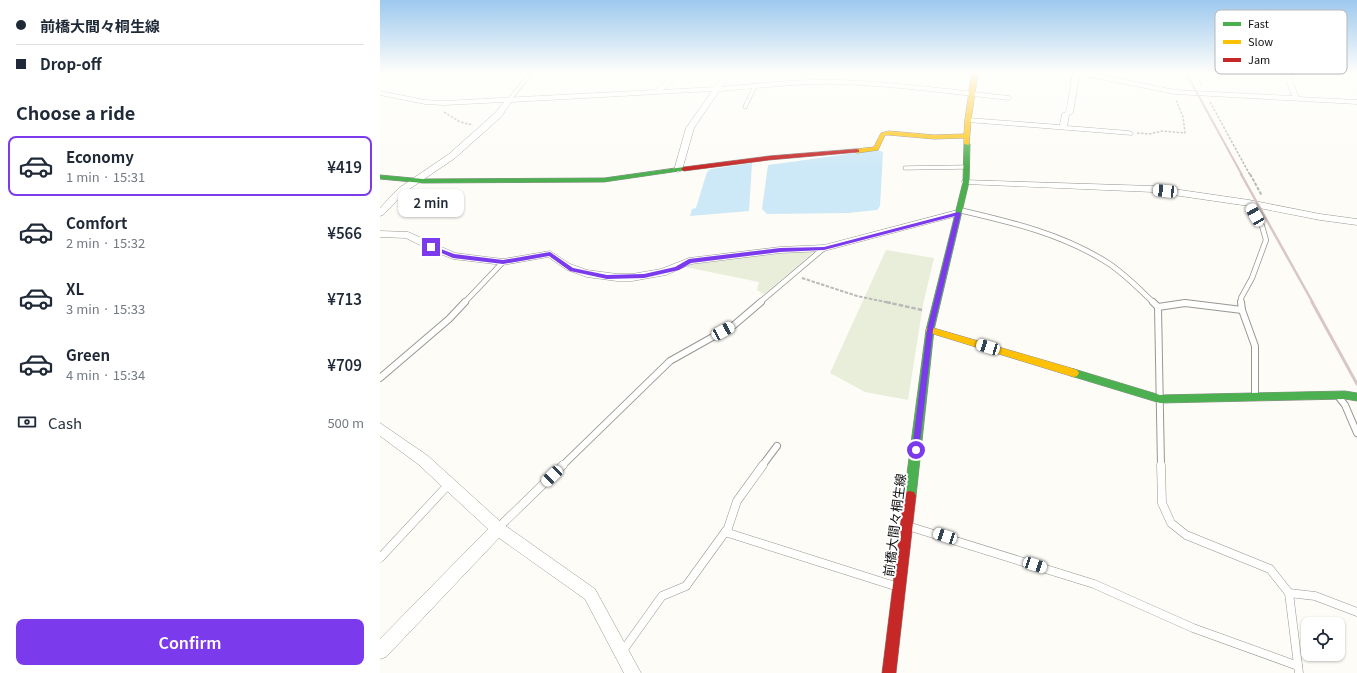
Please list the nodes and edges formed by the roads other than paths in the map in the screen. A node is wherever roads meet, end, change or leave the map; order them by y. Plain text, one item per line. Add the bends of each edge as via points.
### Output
1 (506, 104) edge
2 (706, 104) edge
3 (970, 104) edge
4 (1071, 104) edge
5 (968, 120) junction
6 (1063, 128) junction
7 (1129, 133) road end
8 (967, 136) junction
9 (966, 167) junction
10 (905, 168) dead end
11 (678, 170) junction
12 (380, 177) edge
13 (416, 181) junction
14 (966, 182) junction
15 (1249, 203) junction
16 (958, 211) junction
17 (380, 213) edge
18 (1357, 222) edge
19 (380, 234) edge
20 (824, 248) junction
21 (503, 262) junction
22 (1158, 307) junction
23 (1242, 310) junction
24 (930, 330) junction
25 (380, 378) edge
26 (1338, 395) junction
27 (1255, 397) junction
28 (1357, 397) edge
29 (1160, 399) junction
30 (380, 429) edge
31 (1357, 433) edge
32 (777, 446) dead end
33 (449, 484) junction
34 (906, 525) junction
35 (498, 529) junction
36 (726, 532) junction
37 (380, 558) edge
38 (899, 588) junction
39 (1289, 593) junction
40 (1357, 612) edge
41 (382, 644) edge
42 (622, 652) junction
43 (1298, 670) edge
44 (633, 673) edge
45 (889, 673) edge

1 - 13 street via 498,115 452,156
2 - 11 street via 690,128
3 - 5 street, 前橋大間々桐生線
4 - 6 street
5 - 6 street
5 - 8 street, 前橋大間々桐生線
6 - 7 street
8 - 9 street, 前橋大間々桐生線
8 - 11 street via 934,137 889,133 883,134 876,148
9 - 10 lane
9 - 14 street, 前橋大間々桐生線
11 - 13 street via 604,180
12 - 13 street
13 - 17 street via 402,190
14 - 15 street via 1153,189
14 - 16 street, 前橋大間々桐生線
15 - 18 street
15 - 23 lane via 1262,226 1266,240 1252,278 1241,298
16 - 20 street
16 - 22 lane via 1022,225 1081,247 1109,263
16 - 24 street, 前橋大間々桐生線
19 - 21 street via 408,235 453,256
20 - 21 street via 780,250 689,261 677,269 644,276 607,277 572,269 550,254
20 - 35 lane via 734,325 670,361
21 - 25 lane via 448,319
22 - 23 lane via 1185,303
22 - 29 lane
23 - 27 lane via 1255,346
24 - 29 street
24 - 34 street, 前橋大間々桐生線
26 - 27 street
26 - 28 street
26 - 31 lane
27 - 29 street
29 - 39 lane via 1162,503 1171,523 1186,535 1270,569
30 - 33 street via 423,460
32 - 36 lane via 737,501
33 - 35 street
33 - 37 lane
34 - 38 street, 前橋大間々桐生線
34 - 43 lane via 1094,584 1193,628
35 - 41 street
35 - 42 street via 590,594
36 - 38 lane
36 - 42 lane via 686,586 662,596
38 - 45 street, 前橋大間々桐生線
39 - 40 lane via 1315,596
39 - 43 lane
42 - 44 street

